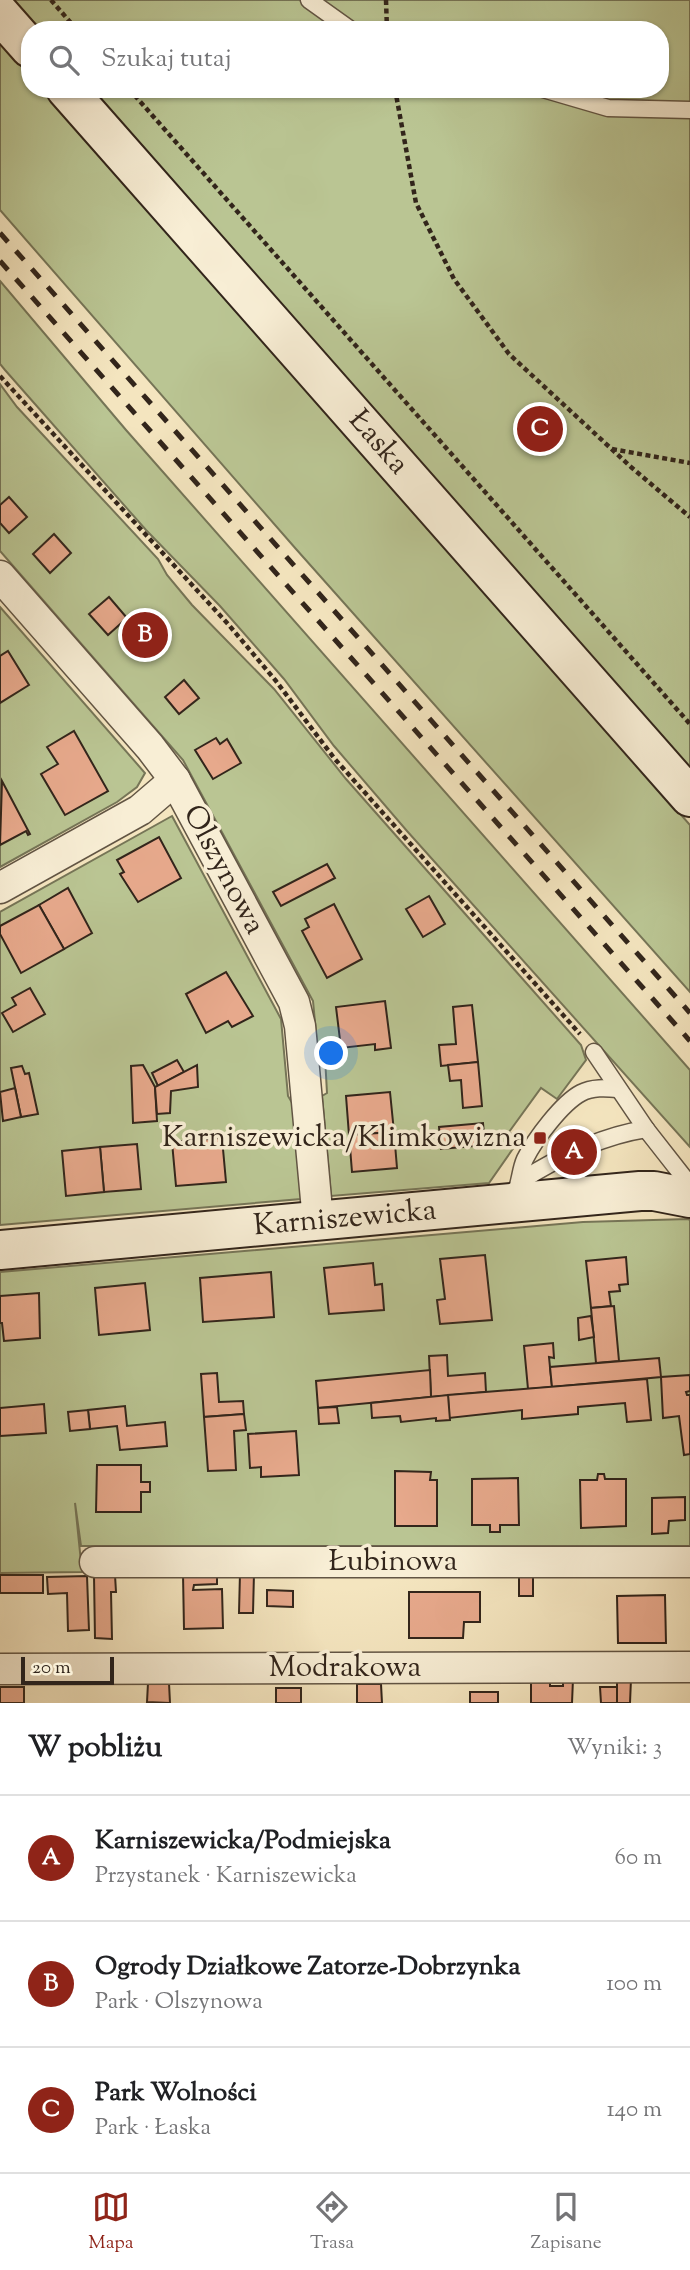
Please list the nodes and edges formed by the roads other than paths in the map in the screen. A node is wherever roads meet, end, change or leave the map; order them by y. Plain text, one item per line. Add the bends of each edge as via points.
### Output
1 (309, 0) edge
2 (0, 14) edge
3 (338, 21) edge
4 (21, 38) edge
5 (74, 98) edge
6 (574, 98) edge
7 (690, 110) edge
8 (0, 576) edge
9 (175, 780) junction
10 (690, 797) edge
11 (0, 888) edge
12 (594, 1052) road end
13 (618, 1089) junction
14 (646, 1129) junction
15 (690, 1191) edge
16 (514, 1193) junction
17 (690, 1198) edge
18 (318, 1221) junction
19 (0, 1250) edge
20 (95, 1562) dead end
21 (690, 1562) edge
22 (690, 1667) edge
23 (0, 1669) edge

1 - 3 lane
2 - 4 main road
5 - 10 main road, Łaska
6 - 7 lane via 608,108
8 - 9 street, Olszynowa
9 - 11 street via 140,810
9 - 18 street, Olszynowa via 294,1002
12 - 13 lane
13 - 14 lane
13 - 16 lane via 582,1092 563,1107 524,1161
14 - 15 lane
14 - 16 lane via 603,1138 543,1167
16 - 17 main road, Karniszewicka via 654,1191
16 - 18 main road, Karniszewicka
18 - 19 main road, Karniszewicka
20 - 21 street, Łubinowa
22 - 23 street, Modrakowa

